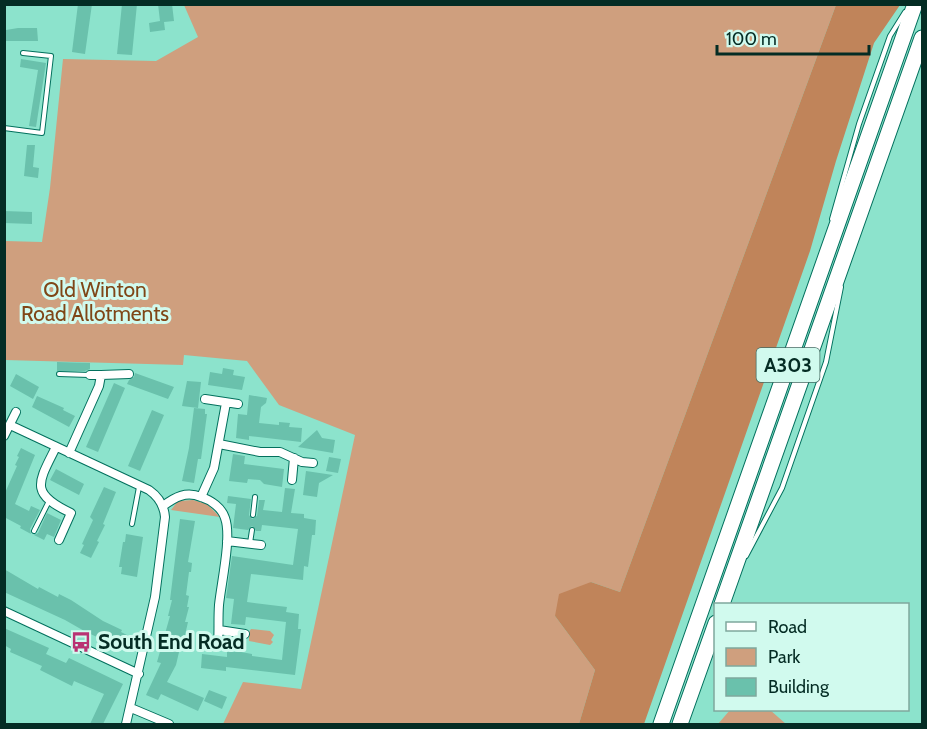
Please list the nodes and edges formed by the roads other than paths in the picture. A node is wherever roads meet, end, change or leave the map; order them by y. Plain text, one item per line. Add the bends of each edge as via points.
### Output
1 (910, 4) edge
2 (915, 4) edge
3 (922, 38) edge
4 (23, 53) dead end
5 (4, 128) edge
6 (818, 278) junction
7 (59, 374) dead end
8 (129, 374) dead end
9 (90, 375) joint
10 (101, 375) junction
11 (205, 399) dead end
12 (226, 403) junction
13 (238, 404) dead end
14 (16, 412) dead end
15 (10, 425) junction
16 (4, 436) edge
17 (219, 444) junction
18 (56, 447) junction
19 (69, 453) junction
20 (294, 458) junction
21 (313, 463) dead end
22 (292, 480) dead end
23 (139, 486) junction
24 (201, 497) junction
25 (255, 497) dead end
26 (49, 501) junction
27 (163, 506) junction
28 (253, 515) dead end
29 (132, 524) dead end
30 (252, 530) dead end
31 (34, 531) dead end
32 (59, 540) dead end
33 (226, 541) junction
34 (250, 544) junction
35 (261, 545) dead end
36 (723, 601) edge
37 (4, 611) edge
38 (714, 629) edge
39 (219, 630) junction
40 (245, 634) dead end
41 (218, 643) dead end
42 (139, 674) junction
43 (131, 708) junction
44 (126, 724) edge
45 (169, 724) edge
46 (661, 724) edge
47 (680, 724) edge

1 - 6 lane via 890,36 859,124
2 - 6 highway, A303
3 - 36 highway, A303
4 - 5 lane via 51,56 43,133
6 - 46 highway, A303
7 - 9 lane
8 - 10 street
9 - 10 street
10 - 19 street
11 - 12 street
12 - 13 street
12 - 17 street
14 - 15 street
15 - 16 street
15 - 18 street
17 - 20 street via 280,452
17 - 24 street
18 - 19 street
18 - 26 street via 41,483
19 - 23 street
20 - 21 street
20 - 22 street
23 - 27 street via 154,494
23 - 29 lane
24 - 27 street via 180,495
24 - 33 street via 224,515
25 - 28 lane
26 - 31 lane
26 - 32 street via 71,513
27 - 42 street via 158,577
30 - 34 lane
33 - 34 street
33 - 39 street
34 - 35 street
37 - 42 street
38 - 47 highway
39 - 40 street
39 - 41 street
42 - 43 street
43 - 44 street
43 - 45 street

